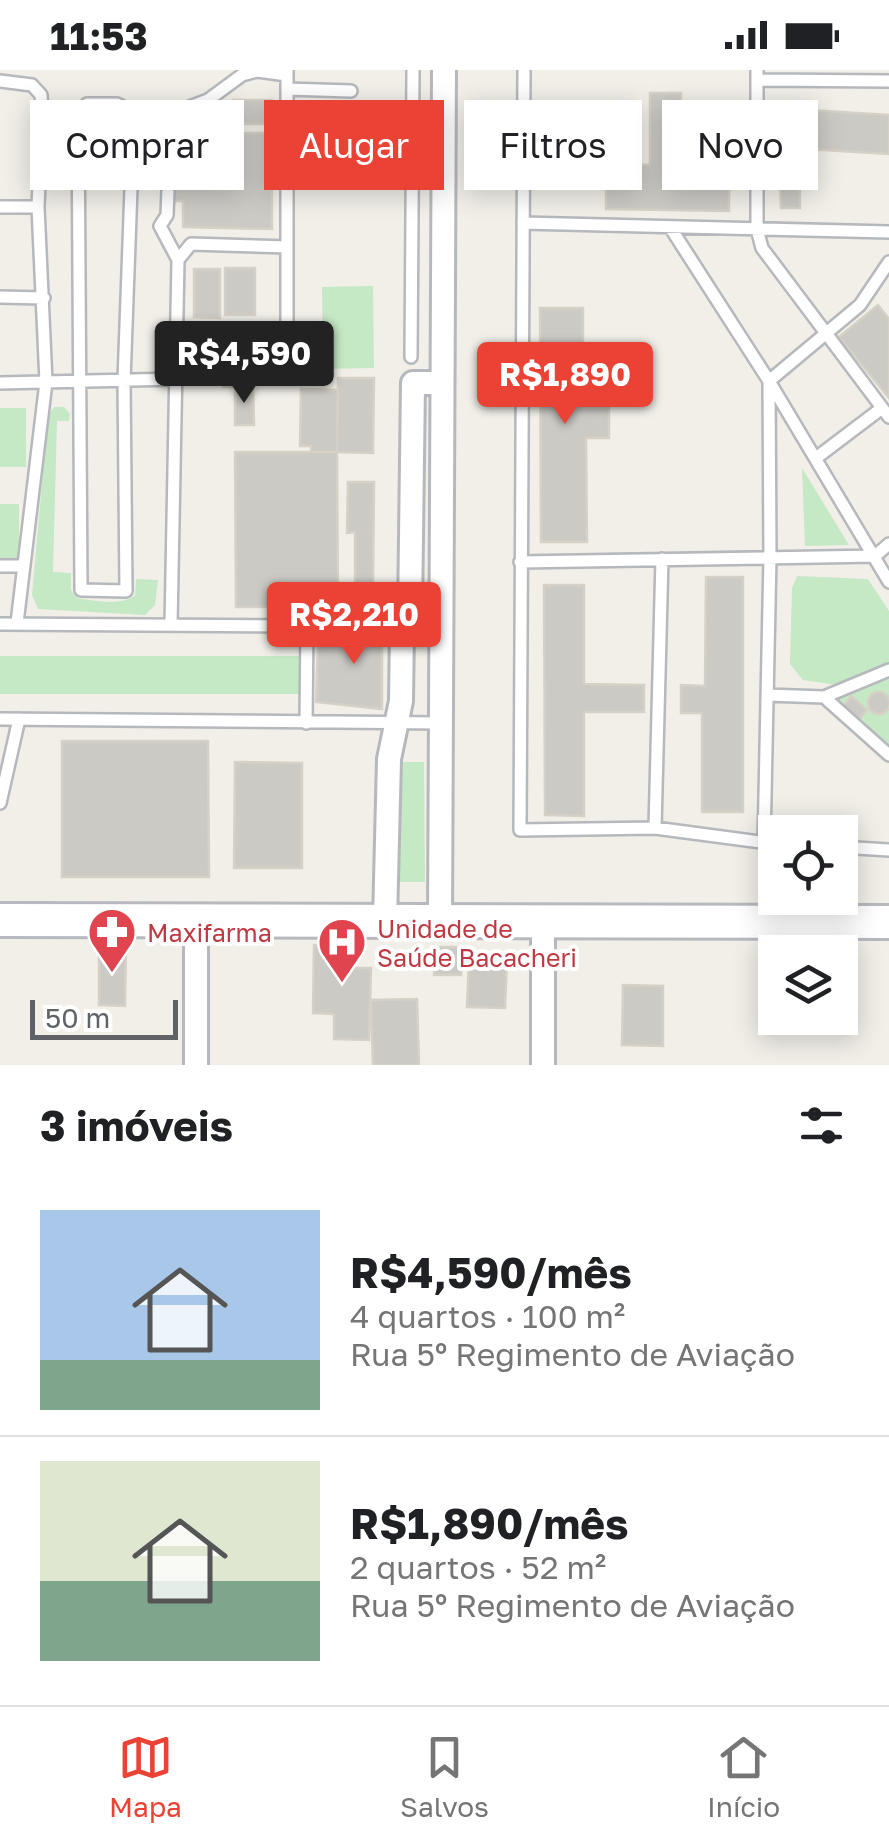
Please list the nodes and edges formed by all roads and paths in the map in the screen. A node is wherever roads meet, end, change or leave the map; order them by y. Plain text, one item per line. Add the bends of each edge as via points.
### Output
1 (413, 70) edge
2 (444, 70) edge
3 (524, 70) edge
4 (287, 72) edge
5 (757, 75) edge
6 (889, 76) edge
7 (0, 81) edge
8 (287, 89) junction
9 (351, 91) dead end
10 (413, 100) edge
11 (444, 100) edge
12 (412, 190) edge
13 (444, 190) edge
14 (0, 207) edge
15 (38, 207) junction
16 (523, 224) junction
17 (670, 227) junction
18 (757, 229) junction
19 (889, 232) edge
20 (287, 248) junction
21 (178, 260) junction
22 (889, 262) edge
23 (0, 297) edge
24 (44, 298) junction
25 (827, 332) junction
26 (411, 357) dead end
27 (287, 376) dead end
28 (176, 379) junction
29 (124, 380) junction
30 (78, 381) junction
31 (769, 381) junction
32 (46, 382) junction
33 (0, 383) edge
34 (442, 383) junction
35 (885, 412) edge
36 (816, 458) junction
37 (412, 469) junction
38 (442, 470) junction
39 (889, 544) edge
40 (875, 556) junction
41 (770, 557) junction
42 (662, 559) junction
43 (520, 562) junction
44 (0, 566) edge
45 (24, 566) junction
46 (889, 582) edge
47 (18, 623) junction
48 (0, 624) edge
49 (171, 625) junction
50 (307, 626) junction
51 (402, 628) junction
52 (441, 632) junction
53 (889, 670) edge
54 (768, 695) junction
55 (824, 698) junction
56 (0, 719) edge
57 (18, 719) junction
58 (440, 722) junction
59 (306, 723) junction
60 (396, 723) junction
61 (889, 755) edge
62 (4, 769) edge
63 (0, 803) edge
64 (770, 815) edge
65 (655, 828) junction
66 (758, 842) edge
67 (858, 849) edge
68 (889, 850) edge
69 (0, 920) edge
70 (196, 920) junction
71 (385, 921) junction
72 (440, 921) junction
73 (543, 921) junction
74 (889, 922) edge
75 (196, 1065) edge
76 (542, 1065) edge

1 - 10 lane
2 - 11 street
3 - 16 lane
4 - 8 lane
4 - 21 lane via 242,75 208,100 171,114 167,215 160,226
5 - 6 lane
5 - 18 lane
7 - 15 lane via 32,84 41,94
8 - 9 lane
8 - 20 lane
12 - 26 lane
13 - 34 street
14 - 15 lane
15 - 24 lane
16 - 17 lane
16 - 43 lane
17 - 18 lane
17 - 31 lane
18 - 19 lane
18 - 25 lane via 762,248
20 - 21 lane via 192,244
20 - 27 lane
21 - 28 lane
22 - 25 lane via 870,293
23 - 24 lane
24 - 32 lane
25 - 31 lane
25 - 35 lane
28 - 29 lane
28 - 49 lane
29 - 30 lane
29 - 30 lane via 126,590 81,590
29 - 30 lane via 130,110 87,104 78,118
30 - 32 lane
31 - 36 lane
31 - 41 lane
32 - 33 lane
32 - 45 lane
34 - 37 street via 413,383
34 - 38 street
35 - 36 lane
36 - 40 lane
37 - 38 street
37 - 51 street via 410,614
38 - 52 street
39 - 40 lane
40 - 41 lane
40 - 46 lane
41 - 42 lane
41 - 54 lane
42 - 43 lane
42 - 65 lane
43 - 65 lane via 520,830
44 - 45 lane
45 - 47 lane
47 - 48 lane
47 - 49 lane
49 - 50 lane
50 - 51 lane
50 - 59 lane
51 - 52 lane
51 - 60 street
52 - 58 street
53 - 55 lane
54 - 55 lane
54 - 64 lane
55 - 61 lane
56 - 57 lane
57 - 59 lane
57 - 62 lane
58 - 60 lane
58 - 72 street
59 - 60 lane
60 - 71 street
62 - 63 lane
65 - 66 lane
67 - 68 lane
69 - 70 main road
70 - 71 main road
70 - 75 street
71 - 72 main road
72 - 73 main road
73 - 74 main road
73 - 76 street

